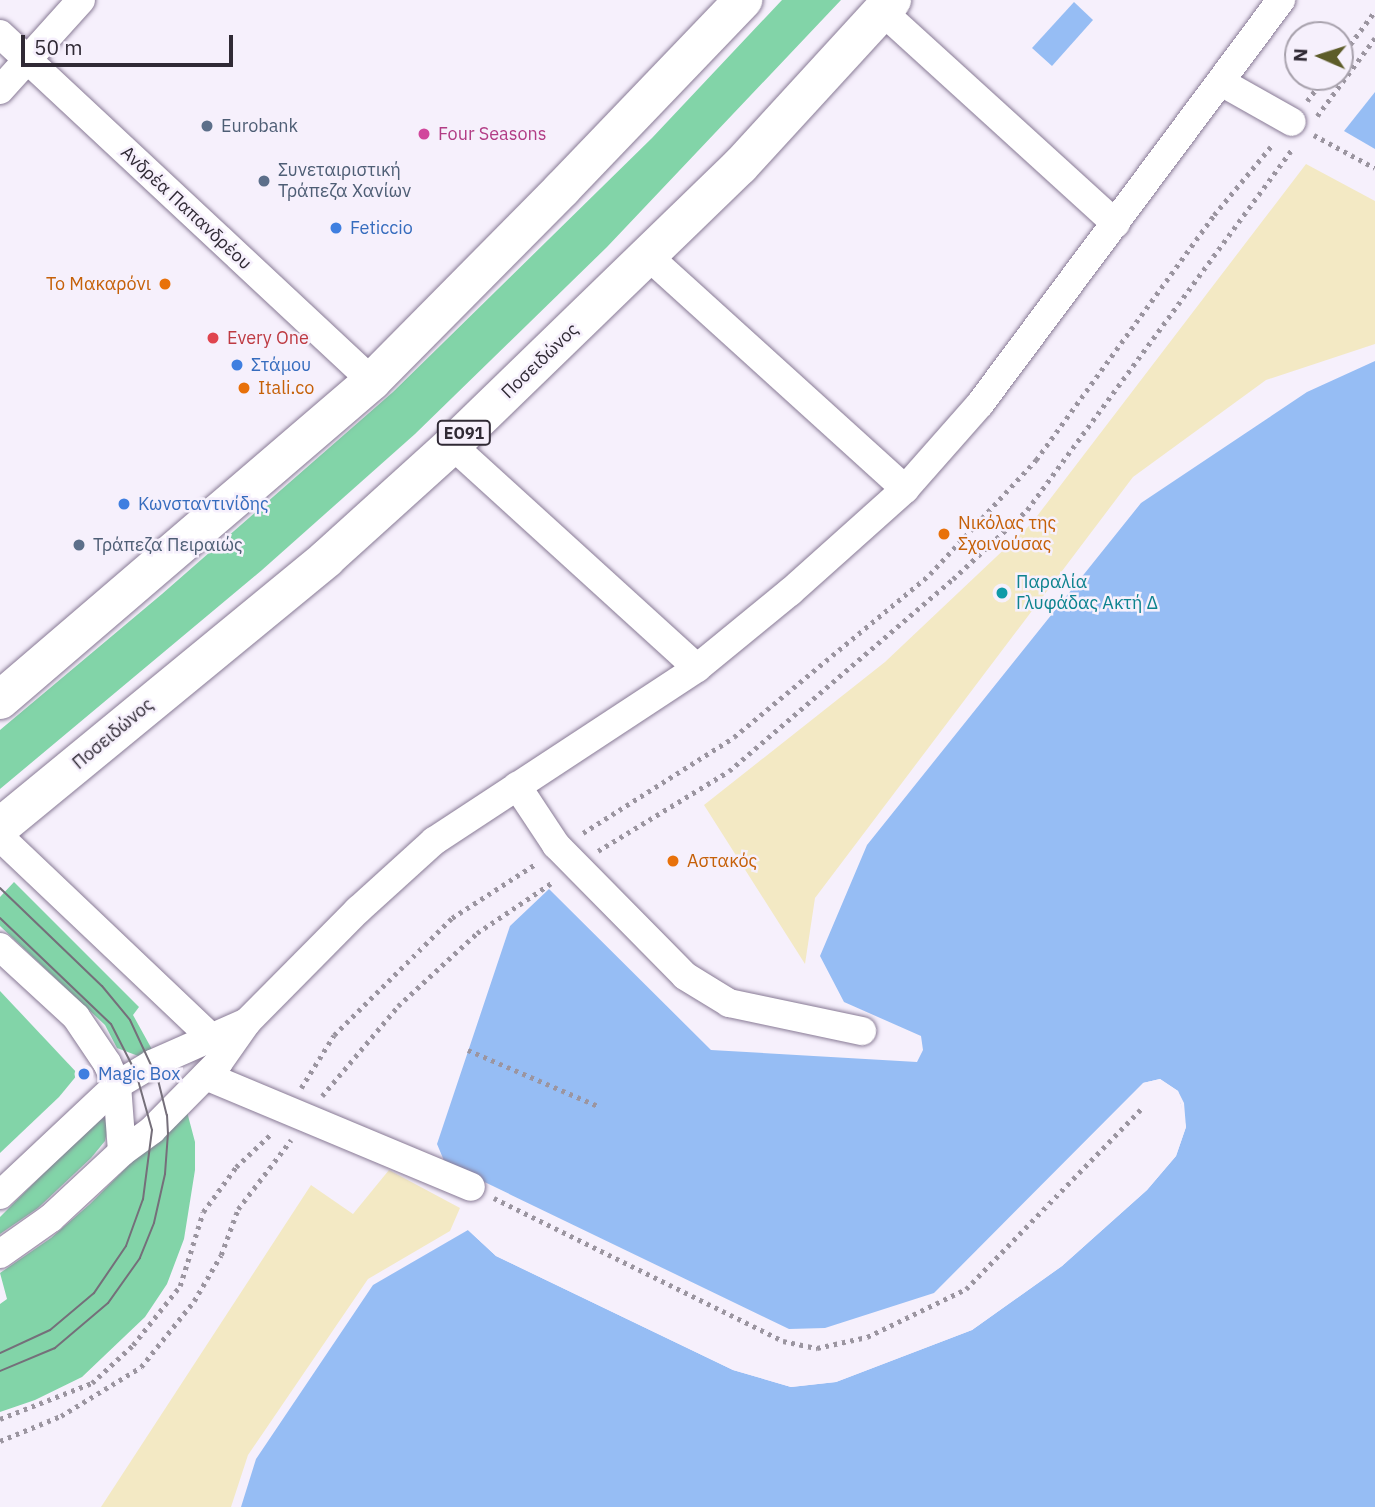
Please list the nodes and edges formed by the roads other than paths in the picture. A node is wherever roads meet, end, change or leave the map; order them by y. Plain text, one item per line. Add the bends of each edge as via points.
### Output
1 (81, 0) edge
2 (743, 0) edge
3 (1281, 0) edge
4 (887, 6) edge
5 (0, 34) edge
6 (27, 60) junction
7 (1221, 82) junction
8 (0, 90) edge
9 (1300, 130) road end
10 (1116, 224) junction
11 (648, 256) junction
12 (372, 381) junction
13 (452, 445) junction
14 (905, 489) junction
15 (697, 668) junction
16 (0, 700) edge
17 (517, 786) junction
18 (0, 827) edge
19 (0, 837) edge
20 (0, 947) edge
21 (247, 1022) junction
22 (862, 1031) dead end
23 (211, 1037) junction
24 (206, 1076) junction
25 (117, 1084) junction
26 (122, 1152) junction
27 (471, 1187) road end
28 (0, 1195) edge
29 (0, 1254) edge

1 - 6 street
2 - 12 highway
3 - 7 street
4 - 10 street
4 - 11 highway, Ποσειδώνος / ΕΟ91 via 740,166
5 - 6 street, Ανδρέα Παπανδρέου
6 - 8 street
6 - 12 street, Ανδρέα Παπανδρέου
7 - 9 street
7 - 10 street
10 - 14 street via 980,404
11 - 13 highway, Ποσειδώνος / ΕΟ91
11 - 14 street
12 - 16 highway
13 - 15 street
13 - 18 highway, Ποσειδώνος / ΕΟ91 via 327,558
14 - 15 street
15 - 17 street
17 - 21 street via 434,841
17 - 22 street via 568,857 685,976 729,1003
19 - 23 street
20 - 25 street via 76,1017
21 - 23 street
21 - 24 street
23 - 25 street
24 - 26 street via 152,1130
24 - 27 street
25 - 26 street
25 - 28 street
26 - 29 street via 51,1219

